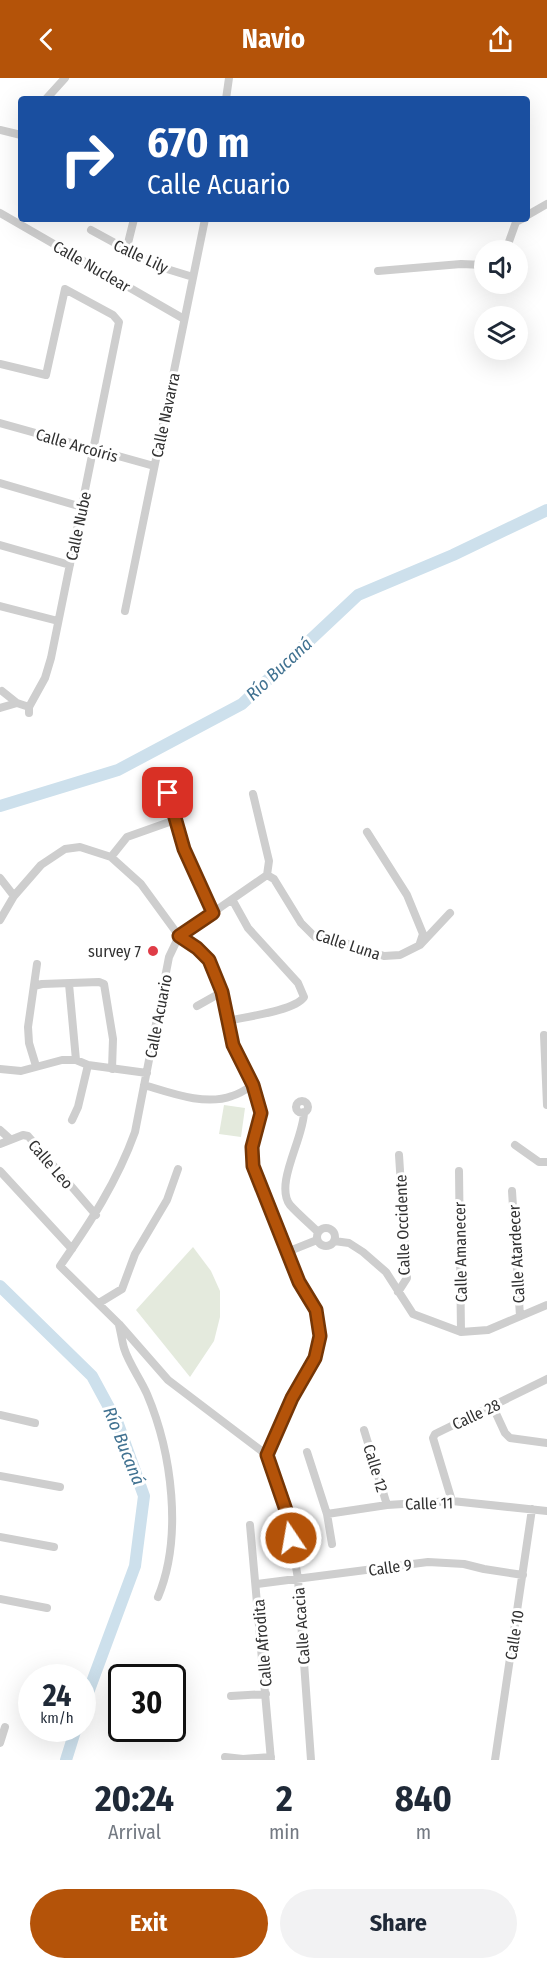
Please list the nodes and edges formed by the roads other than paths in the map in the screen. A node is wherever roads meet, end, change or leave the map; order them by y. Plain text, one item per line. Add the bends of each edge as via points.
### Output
1 (65, 78) edge
2 (229, 78) edge
3 (49, 96) edge
4 (226, 96) edge
5 (0, 130) edge
6 (18, 134) edge
7 (547, 204) edge
8 (0, 213) edge
9 (530, 214) edge
10 (133, 222) edge
11 (204, 222) edge
12 (516, 222) edge
13 (91, 230) dead end
14 (510, 240) edge
15 (126, 250) junction
16 (474, 265) edge
17 (378, 271) dead end
18 (193, 277) junction
19 (184, 319) junction
20 (0, 364) edge
21 (0, 423) edge
22 (94, 449) junction
23 (154, 466) junction
24 (0, 483) edge
25 (82, 507) junction
26 (0, 545) edge
27 (70, 565) junction
28 (1, 609) edge
29 (125, 611) dead end
30 (58, 621) junction
31 (2, 691) dead end
32 (17, 703) junction
33 (0, 708) edge
34 (168, 793) dead end
35 (253, 794) dead end
36 (175, 820) junction
37 (367, 832) dead end
38 (111, 857) junction
39 (267, 875) junction
40 (0, 878) edge
41 (14, 896) junction
42 (233, 901) junction
43 (213, 913) junction
44 (450, 913) dead end
45 (0, 920) edge
46 (179, 936) junction
47 (420, 945) junction
48 (37, 964) dead end
49 (69, 984) junction
50 (34, 986) junction
51 (222, 992) junction
52 (197, 1006) dead end
53 (226, 1021) junction
54 (544, 1035) dead end
55 (76, 1060) junction
56 (88, 1065) junction
57 (36, 1066) junction
58 (0, 1069) edge
59 (112, 1069) junction
60 (147, 1073) junction
61 (144, 1085) junction
62 (253, 1085) junction
63 (547, 1105) edge
64 (304, 1113) dead end
65 (72, 1120) dead end
66 (0, 1130) edge
67 (10, 1139) junction
68 (0, 1144) edge
69 (515, 1145) dead end
70 (399, 1155) dead end
71 (547, 1162) edge
72 (178, 1169) dead end
73 (0, 1171) edge
74 (459, 1171) dead end
75 (512, 1191) dead end
76 (96, 1215) junction
77 (317, 1235) junction
78 (334, 1240) junction
79 (72, 1249) junction
80 (287, 1252) junction
81 (398, 1292) junction
82 (99, 1303) junction
83 (547, 1305) edge
84 (520, 1316) junction
85 (119, 1324) junction
86 (461, 1332) junction
87 (547, 1378) edge
88 (493, 1407) junction
89 (0, 1415) edge
90 (35, 1423) dead end
91 (364, 1430) dead end
92 (547, 1443) edge
93 (307, 1452) dead end
94 (267, 1455) junction
95 (0, 1476) edge
96 (56, 1484) dead end
97 (452, 1501) junction
98 (387, 1505) junction
99 (532, 1509) junction
100 (547, 1511) edge
101 (327, 1515) junction
102 (250, 1525) dead end
103 (0, 1537) edge
104 (332, 1544) dead end
105 (54, 1547) dead end
106 (523, 1575) junction
107 (298, 1579) junction
108 (257, 1584) junction
109 (158, 1598) dead end
110 (0, 1599) edge
111 (47, 1608) dead end
112 (266, 1694) junction
113 (231, 1696) dead end
114 (5, 1727) dead end
115 (0, 1743) edge
116 (225, 1757) dead end
117 (271, 1759) edge
118 (311, 1760) edge
119 (495, 1760) edge

1 - 3 street
2 - 4 street
5 - 6 street
7 - 9 street
8 - 19 street, Calle Nuclear
10 - 15 street
11 - 18 street, Calle Navarra
12 - 14 street
13 - 15 street, Calle Lily
15 - 18 street, Calle Lily via 157,266
16 - 17 street
18 - 19 street, Calle Navarra
19 - 23 street, Calle Navarra
20 - 22 street, Calle Nube via 46,375 66,289 113,315 119,322
21 - 22 street, Calle Arcoíris
22 - 23 street, Calle Arcoíris
22 - 25 street, Calle Nube
23 - 29 street, Calle Navarra
24 - 25 street
25 - 27 street, Calle Nube
26 - 27 street
27 - 30 street, Calle Nube
28 - 30 street
30 - 32 street, Calle Nube via 45,678 29,710
31 - 32 street
32 - 33 street
34 - 36 street
35 - 39 street via 269,861
36 - 38 street via 127,837
36 - 43 street
37 - 47 street via 407,895 423,934
38 - 41 street via 80,847 65,849 41,865
38 - 46 street via 141,884
39 - 42 street
39 - 47 street, Calle Luna via 274,879 301,923 315,937 336,939 384,956 400,955
40 - 41 street
41 - 45 street
42 - 43 street
42 - 53 street via 248,928 298,983 304,997 295,1005
43 - 46 street
44 - 47 street, Calle Luna
46 - 51 street via 209,960
46 - 60 street, Calle Acuario via 169,957
48 - 50 street
49 - 50 street
49 - 55 street
49 - 59 street via 104,984 113,1039
50 - 57 street via 28,1028
51 - 52 street
51 - 53 street
53 - 62 street
54 - 63 street
55 - 56 street
55 - 57 street
56 - 59 street
56 - 65 street
57 - 58 street via 21,1071
59 - 60 street
60 - 61 street, Calle Acuario
61 - 62 street via 180,1096 210,1099 231,1097
61 - 76 street, Calle Acuario via 126,1159
62 - 80 street via 261,1113 252,1147 253,1166
64 - 77 street via 285,1189 289,1203
66 - 67 street, Calle Leo
67 - 68 street
67 - 76 street, Calle Leo via 28,1136
69 - 71 street
70 - 81 street, Calle Occidente via 407,1278
72 - 82 street via 167,1200 135,1254 122,1289
73 - 79 street
74 - 86 street, Calle Amanecer
75 - 84 street, Calle Atardecer
76 - 79 street, Calle Acuario
77 - 78 street via 320,1245
77 - 78 street via 323,1228 330,1229
77 - 80 street
78 - 81 street via 363,1252 386,1272
79 - 82 street, Calle Acuario via 60,1266
80 - 94 street via 316,1310 320,1336 315,1358
81 - 86 street via 413,1314
82 - 85 street
83 - 84 street
84 - 86 street via 488,1330
85 - 94 street via 168,1380
85 - 109 street via 124,1349 147,1393 161,1433 171,1494 172,1543
87 - 88 street, Calle 28
88 - 92 street via 510,1438
88 - 97 street, Calle 28 via 433,1438
89 - 90 street via 27,1417
91 - 98 street, Calle 12
93 - 101 street
94 - 107 street, Calle Acacia via 288,1516
95 - 96 street
97 - 98 street, Calle 11
97 - 99 street, Calle 11
98 - 101 street, Calle 11
99 - 100 street, Calle 11
99 - 106 street, Calle 10
101 - 104 street
102 - 108 street, Calle Afrodita
103 - 105 street
106 - 107 street, Calle 9 via 428,1562
106 - 119 street, Calle 10
107 - 108 street, Calle 9
107 - 118 street, Calle Acacia
108 - 112 street, Calle Afrodita
110 - 111 street
112 - 113 street
112 - 117 street, Calle Afrodita
114 - 115 street
116 - 117 street

